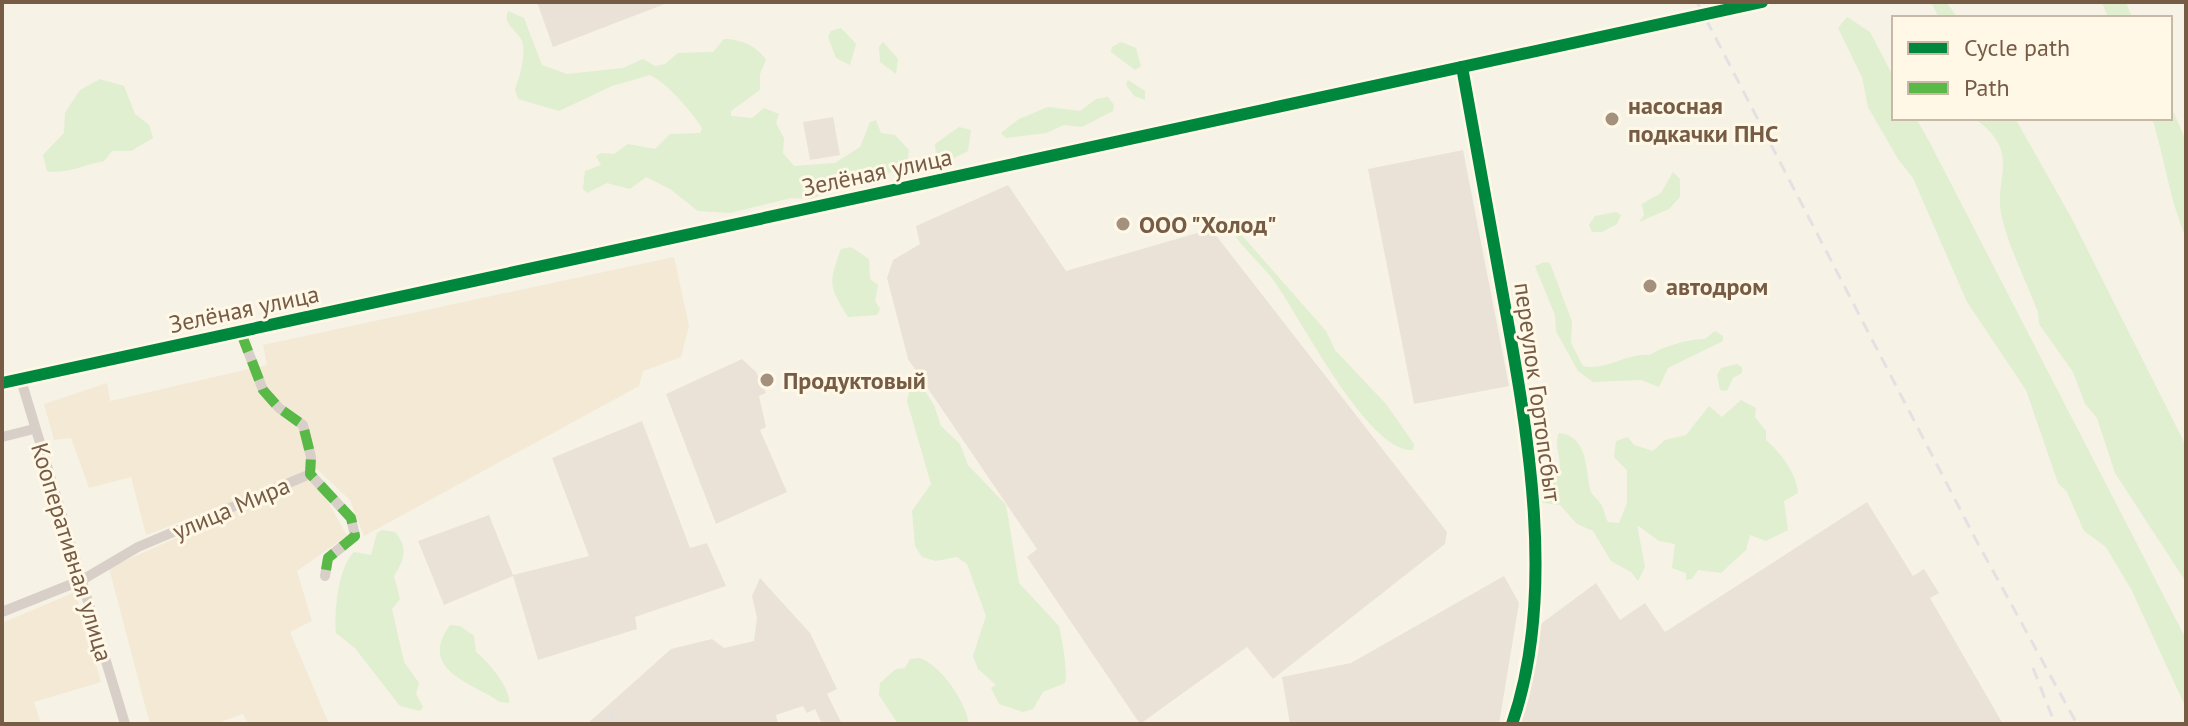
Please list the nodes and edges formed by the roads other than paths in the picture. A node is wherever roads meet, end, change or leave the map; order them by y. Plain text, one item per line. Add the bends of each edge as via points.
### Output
1 (1762, 2) edge
2 (1462, 67) junction
3 (241, 333) junction
4 (21, 380) junction
5 (2, 383) edge
6 (34, 429) junction
7 (2, 437) edge
8 (310, 474) junction
9 (325, 576) dead end
10 (82, 580) junction
11 (2, 612) edge
12 (125, 724) edge
13 (1512, 724) edge

1 - 2 street, Зелёная улица
2 - 3 street, Зелёная улица
2 - 13 street, переулок Гортопсбыт via 1532,476 1532,602 1523,682
3 - 4 street, Зелёная улица
3 - 8 street, улица Мира via 263,390 303,425
4 - 5 street, Зелёная улица
4 - 6 street, Кооперативная улица
6 - 7 street
6 - 10 street, Кооперативная улица
8 - 9 street via 351,518 355,536 328,558
8 - 10 street, улица Мира via 138,547
10 - 11 street, улица Мира
10 - 12 street, Кооперативная улица

